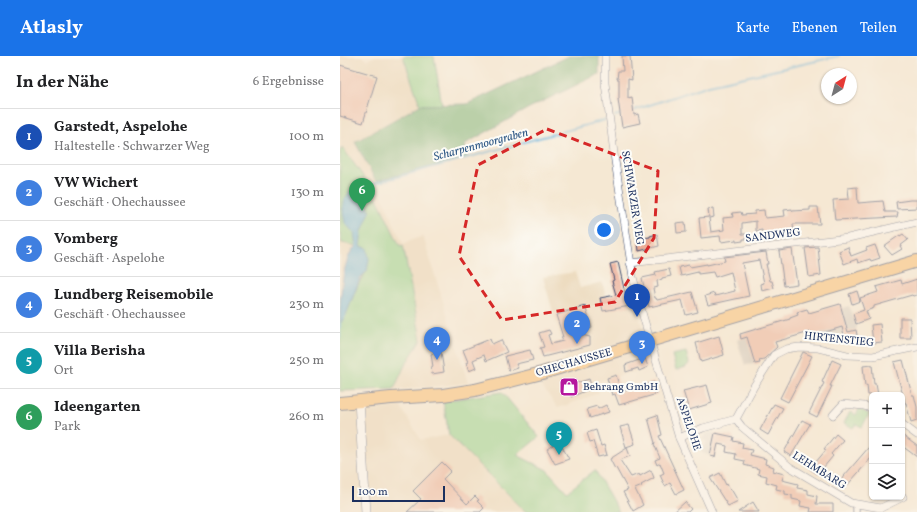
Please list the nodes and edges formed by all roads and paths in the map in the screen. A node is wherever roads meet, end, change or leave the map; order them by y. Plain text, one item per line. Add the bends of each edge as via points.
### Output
1 (605, 56) edge
2 (917, 222) edge
3 (917, 261) edge
4 (630, 263) junction
5 (650, 341) junction
6 (917, 347) edge
7 (359, 401) junction
8 (340, 403) edge
9 (869, 407) edge
10 (833, 415) dead end
11 (736, 419) junction
12 (905, 426) edge
13 (917, 435) edge
14 (679, 438) junction
15 (897, 500) edge
16 (856, 504) junction
17 (366, 512) edge
18 (712, 512) edge
19 (856, 512) edge

1 - 4 street, SCHWARZER WEG via 605,83
2 - 4 street, SANDWEG via 848,238
3 - 5 main road, OHECHAUSSEE
4 - 5 street, SCHWARZER WEG
5 - 7 main road, OHECHAUSSEE via 474,390 443,395
5 - 14 street, ASPELOHE
6 - 11 street, HIRTENSTIEG via 873,356 847,355 818,348 786,349 774,355
7 - 8 main road, OHECHAUSSEE
7 - 17 street
9 - 10 street via 843,404
11 - 14 street
11 - 16 street, LEHMBARG via 753,437 790,467
12 - 13 street
14 - 18 street, ASPELOHE
15 - 16 street, LEHMBARG via 881,508
16 - 19 street

